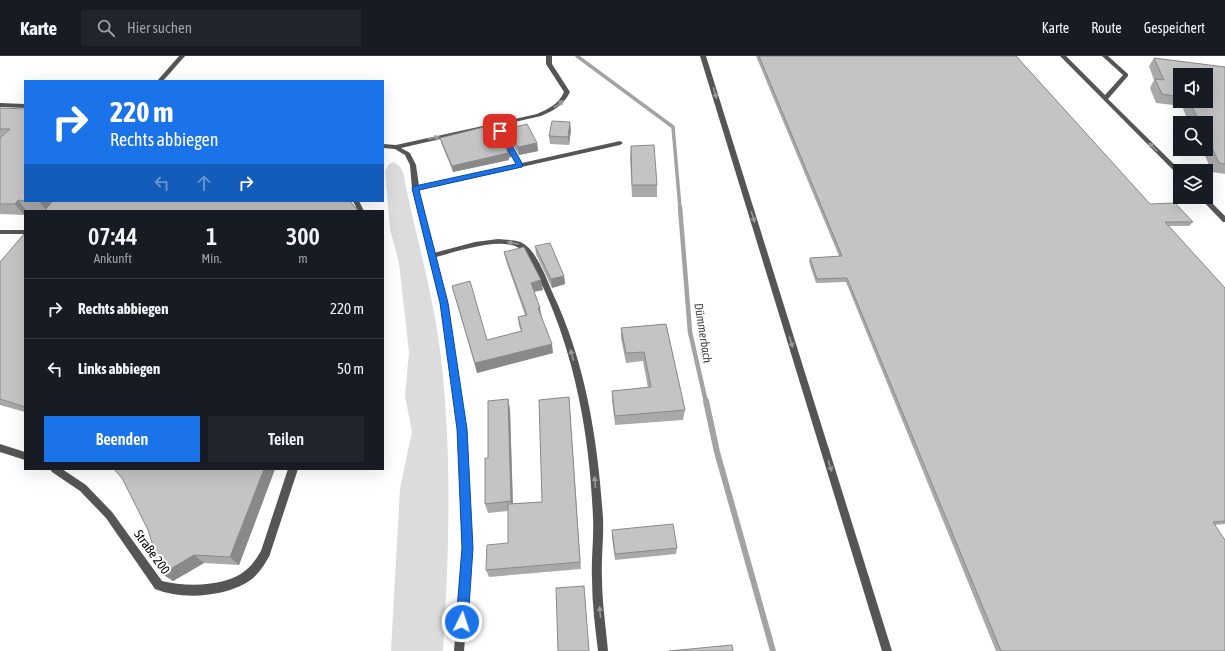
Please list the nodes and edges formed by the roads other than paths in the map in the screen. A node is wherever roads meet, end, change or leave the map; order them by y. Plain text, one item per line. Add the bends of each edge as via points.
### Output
1 (182, 56) edge
2 (549, 56) edge
3 (703, 56) edge
4 (1063, 56) edge
5 (1105, 56) edge
6 (161, 80) edge
7 (1105, 99) junction
8 (0, 105) edge
9 (24, 106) edge
10 (500, 131) edge
11 (620, 143) dead end
12 (384, 146) edge
13 (396, 147) junction
14 (520, 165) junction
15 (1173, 167) edge
16 (415, 188) junction
17 (1209, 204) edge
18 (1225, 220) edge
19 (0, 232) edge
20 (24, 232) edge
21 (432, 256) junction
22 (0, 448) edge
23 (24, 456) edge
24 (56, 470) edge
25 (293, 470) edge
26 (459, 651) edge
27 (603, 651) edge
28 (887, 651) edge

1 - 6 street
13 -> 2 street via 539,115 553,108 565,100 567,92 549,64
3 -> 28 street
4 - 7 street
5 - 7 street via 1126,75
15 -> 7 street
8 - 9 street
10 - 14 street
11 - 14 street
12 - 13 street
13 - 16 street via 408,154 413,166
14 - 16 street
16 - 21 street
17 - 18 street
19 - 20 street
21 - 26 street via 444,303 462,429 467,548
27 -> 21 street via 597,584 598,520 590,435 572,353 552,298 527,250 520,244 503,241
22 - 23 street
24 - 25 street, Straße 200 via 83,488 109,515 159,585 179,590 228,585 249,575 265,554

